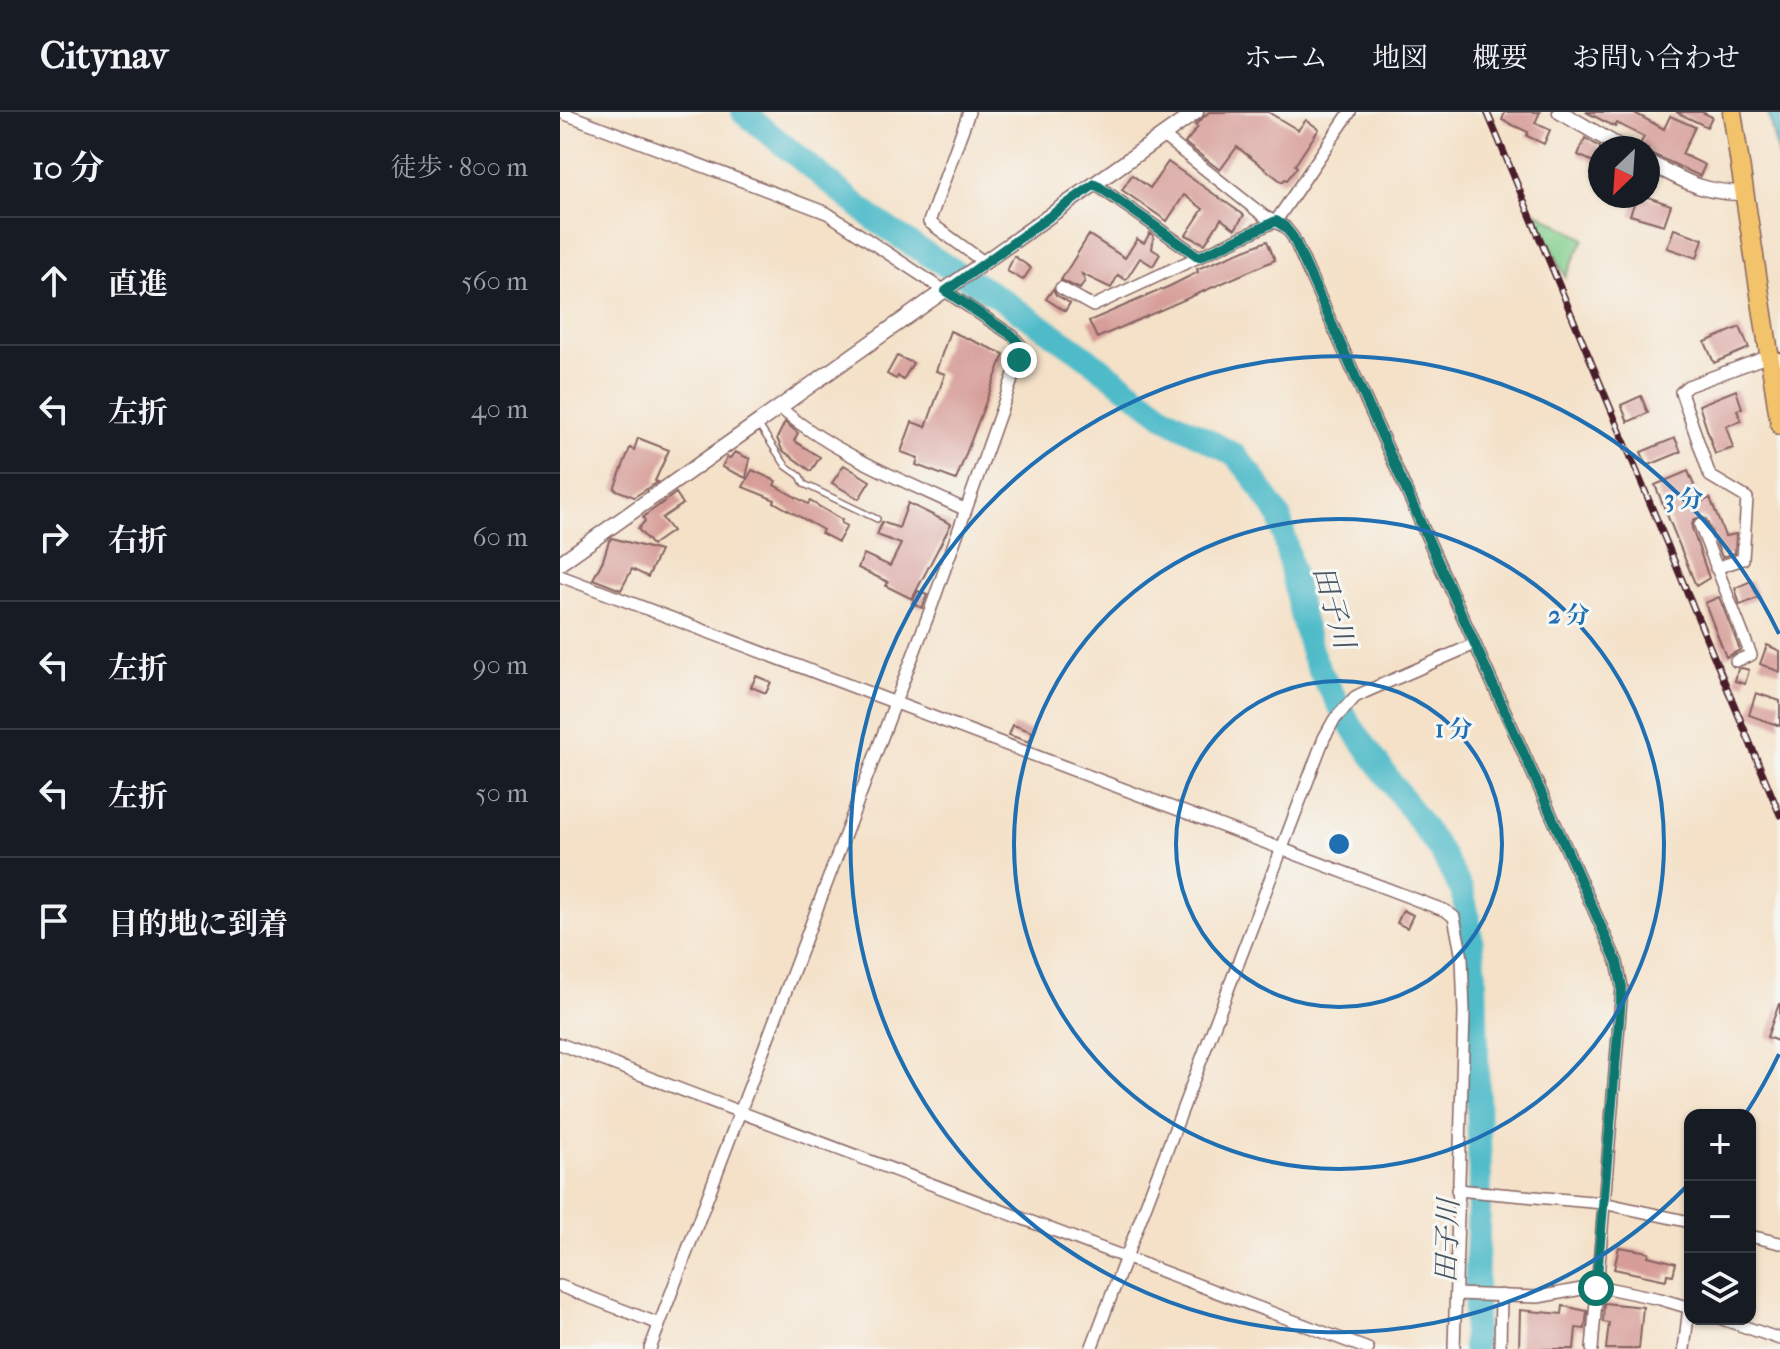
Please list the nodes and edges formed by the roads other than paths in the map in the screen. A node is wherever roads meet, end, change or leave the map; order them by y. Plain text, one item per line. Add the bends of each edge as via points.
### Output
1 (560, 112) edge
2 (969, 112) edge
3 (1196, 112) edge
4 (1350, 112) edge
5 (1560, 112) edge
6 (1732, 112) edge
7 (1578, 117) edge
8 (1163, 136) junction
9 (1605, 136) edge
10 (1660, 168) edge
11 (1095, 184) junction
12 (1744, 193) junction
13 (1276, 221) junction
14 (1199, 257) junction
15 (981, 266) junction
16 (1061, 288) dead end
17 (949, 289) junction
18 (1775, 358) edge
19 (780, 408) junction
20 (758, 424) junction
21 (1780, 425) edge
22 (964, 509) junction
23 (877, 519) dead end
24 (1700, 525) dead end
25 (560, 563) edge
26 (1716, 568) junction
27 (560, 576) edge
28 (1475, 644) junction
29 (1736, 661) dead end
30 (894, 704) junction
31 (1280, 848) junction
32 (560, 1044) edge
33 (739, 1113) junction
34 (1462, 1190) junction
35 (1603, 1203) junction
36 (1684, 1221) edge
37 (1756, 1237) edge
38 (1780, 1243) edge
39 (1127, 1257) junction
40 (560, 1286) edge
41 (1596, 1288) junction
42 (1460, 1294) junction
43 (1495, 1294) junction
44 (1684, 1306) edge
45 (659, 1324) junction
46 (1687, 1325) edge
47 (1737, 1325) edge
48 (1778, 1342) edge
49 (650, 1349) edge
50 (1091, 1349) edge
51 (1368, 1349) edge
52 (1454, 1349) edge
53 (1500, 1349) edge
54 (1592, 1349) edge
55 (1684, 1349) edge

1 - 17 street via 827,213
2 - 15 street via 929,222
3 - 8 street
4 - 13 street
5 - 7 street
6 - 12 main road
7 - 9 street
8 - 11 street
8 - 13 street
10 - 12 street via 1702,190
11 - 14 street
11 - 15 street
12 - 18 main road
13 - 14 street
13 - 28 street via 1293,237
14 - 16 street via 1093,306
15 - 17 street
17 - 19 street
17 - 22 street via 1021,346
18 - 21 main road
18 - 26 street via 1681,392 1710,476 1747,498 1743,559
19 - 20 street
19 - 22 street via 874,467
20 - 23 lane via 804,484
20 - 25 street
22 - 30 street
24 - 26 street
26 - 29 street via 1751,655
27 - 30 street
28 - 31 street via 1355,697 1324,738
28 - 35 street via 1617,962 1622,987
30 - 31 street
30 - 33 street
31 - 34 street via 1454,917 1464,1013
31 - 39 street
32 - 33 street
33 - 39 street
33 - 45 street
34 - 35 street
34 - 42 street
35 - 36 street
35 - 41 street
37 - 38 street
39 - 50 street
39 - 51 street
40 - 45 street
41 - 43 street via 1538,1297
41 - 44 street
41 - 54 street
42 - 43 street
42 - 52 street
43 - 53 street
45 - 49 street
46 - 55 street
47 - 48 street

